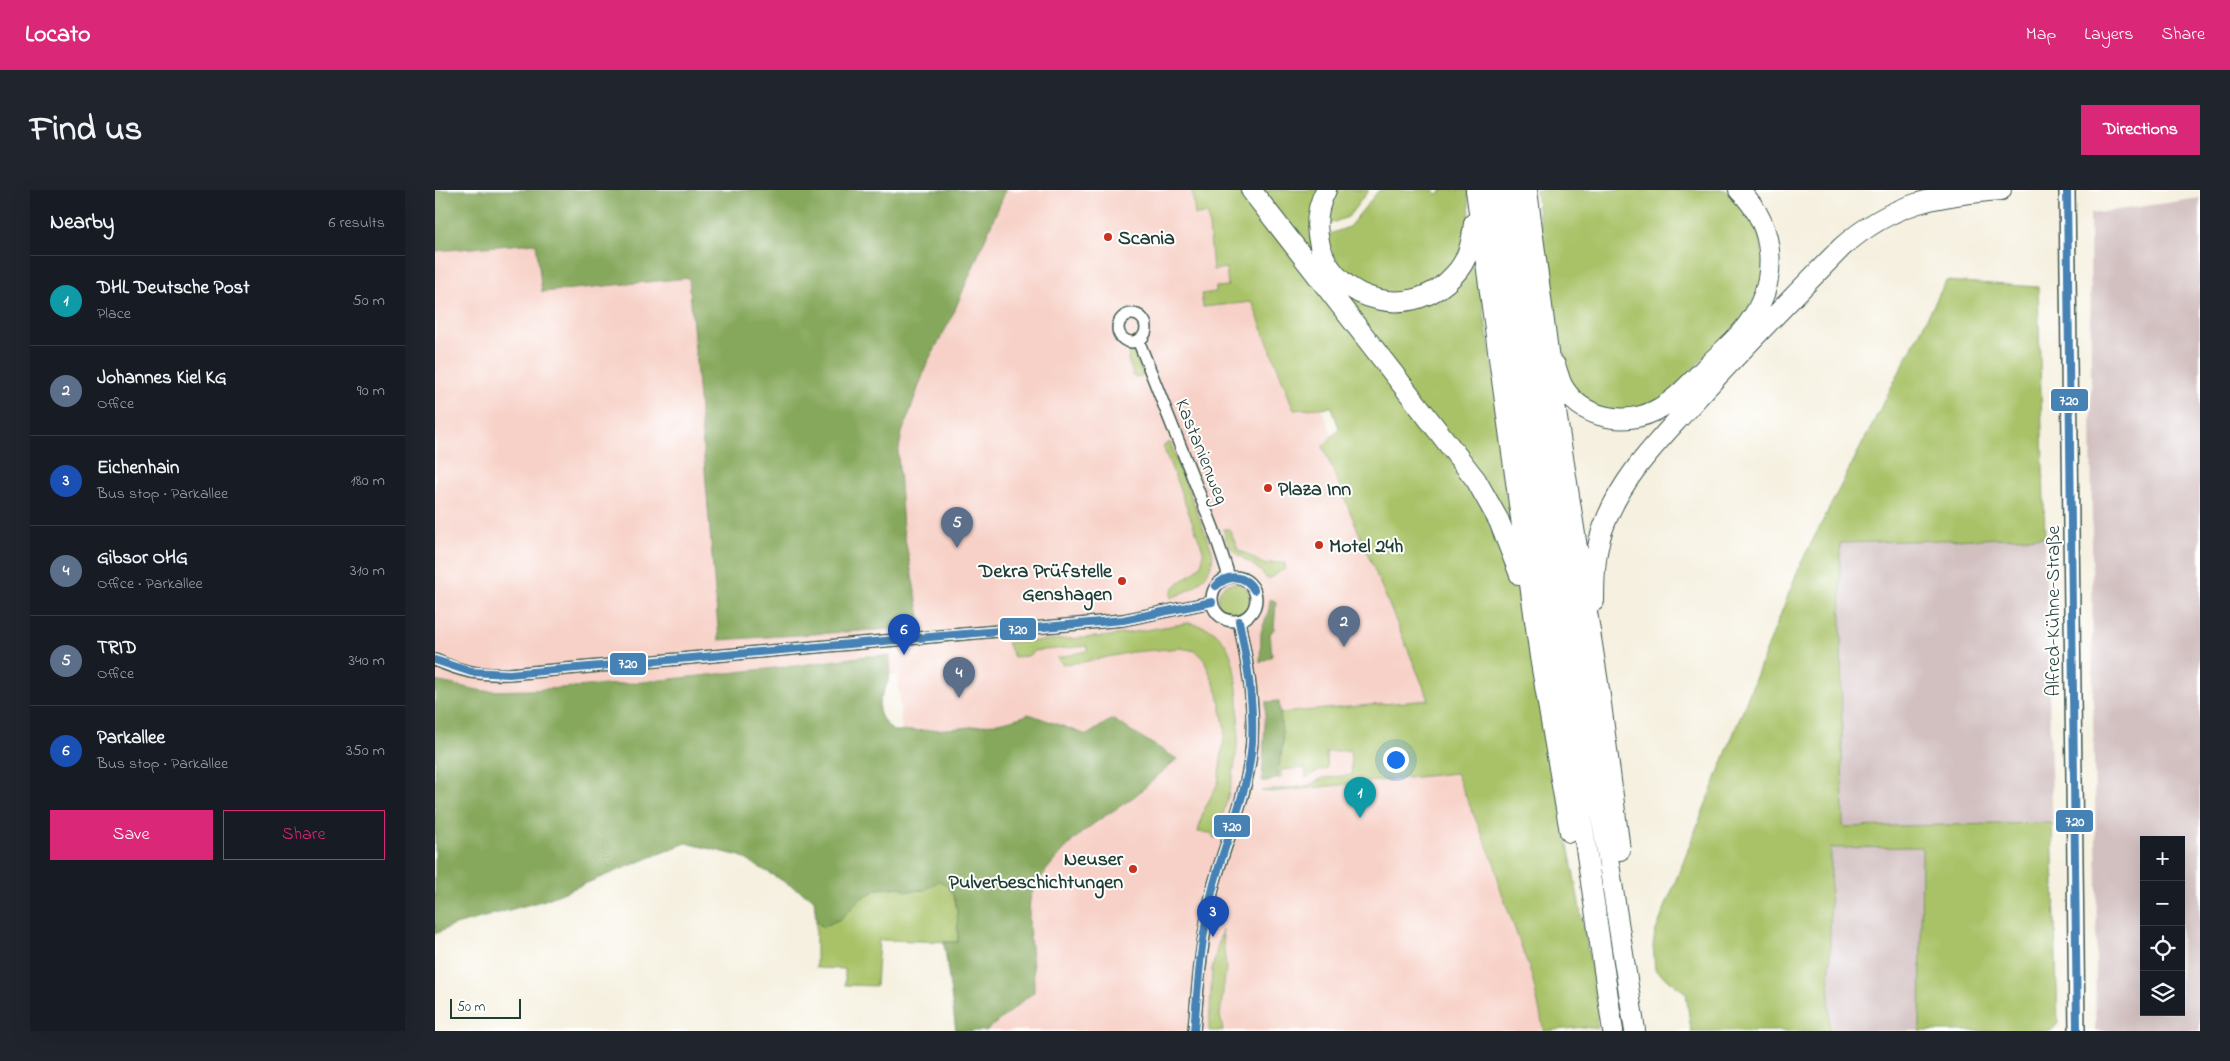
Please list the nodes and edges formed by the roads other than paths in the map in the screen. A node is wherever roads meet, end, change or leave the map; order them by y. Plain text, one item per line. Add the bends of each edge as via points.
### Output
1 (1251, 190) edge
2 (1326, 190) edge
3 (1509, 190) edge
4 (1527, 190) edge
5 (1739, 190) edge
6 (2001, 190) edge
7 (2067, 190) edge
8 (1482, 191) edge
9 (1543, 320) junction
10 (1138, 340) dead end
11 (1228, 578) junction
12 (1212, 602) junction
13 (1239, 621) junction
14 (1540, 657) junction
15 (435, 660) edge
16 (1600, 696) junction
17 (1621, 932) junction
18 (1599, 937) junction
19 (1633, 1022) edge
20 (1612, 1023) edge
21 (1194, 1031) edge
22 (2077, 1031) edge

1 - 14 highway via 1476,480 1496,515 1521,579
2 - 8 highway via 1317,227 1323,256 1339,279 1351,289 1383,302 1419,299 1435,292 1455,275 1471,244
3 - 17 highway via 1528,344
4 - 9 highway
5 - 9 highway via 1765,229 1771,266 1767,286 1747,325 1660,409 1624,418 1608,418 1589,412 1561,383
6 - 16 highway via 1955,194 1917,203 1898,209 1858,232 1650,450 1623,485 1599,542 1594,590 1594,641
7 - 22 main road, Alfred-Kühne-Straße
8 - 14 highway
8 - 18 highway via 1513,356
9 - 16 highway
10 - 11 street, Kastanienweg via 1213,528
11 - 12 street via 1215,587
11 - 13 street via 1242,578 1256,593 1255,608
12 - 13 street via 1219,615
12 - 15 street via 1123,620 509,674 481,675
13 - 21 street via 1250,685 1250,760 1241,802 1208,912
14 - 18 highway via 1575,852
16 - 17 highway via 1619,836
17 - 19 highway
18 - 20 highway

